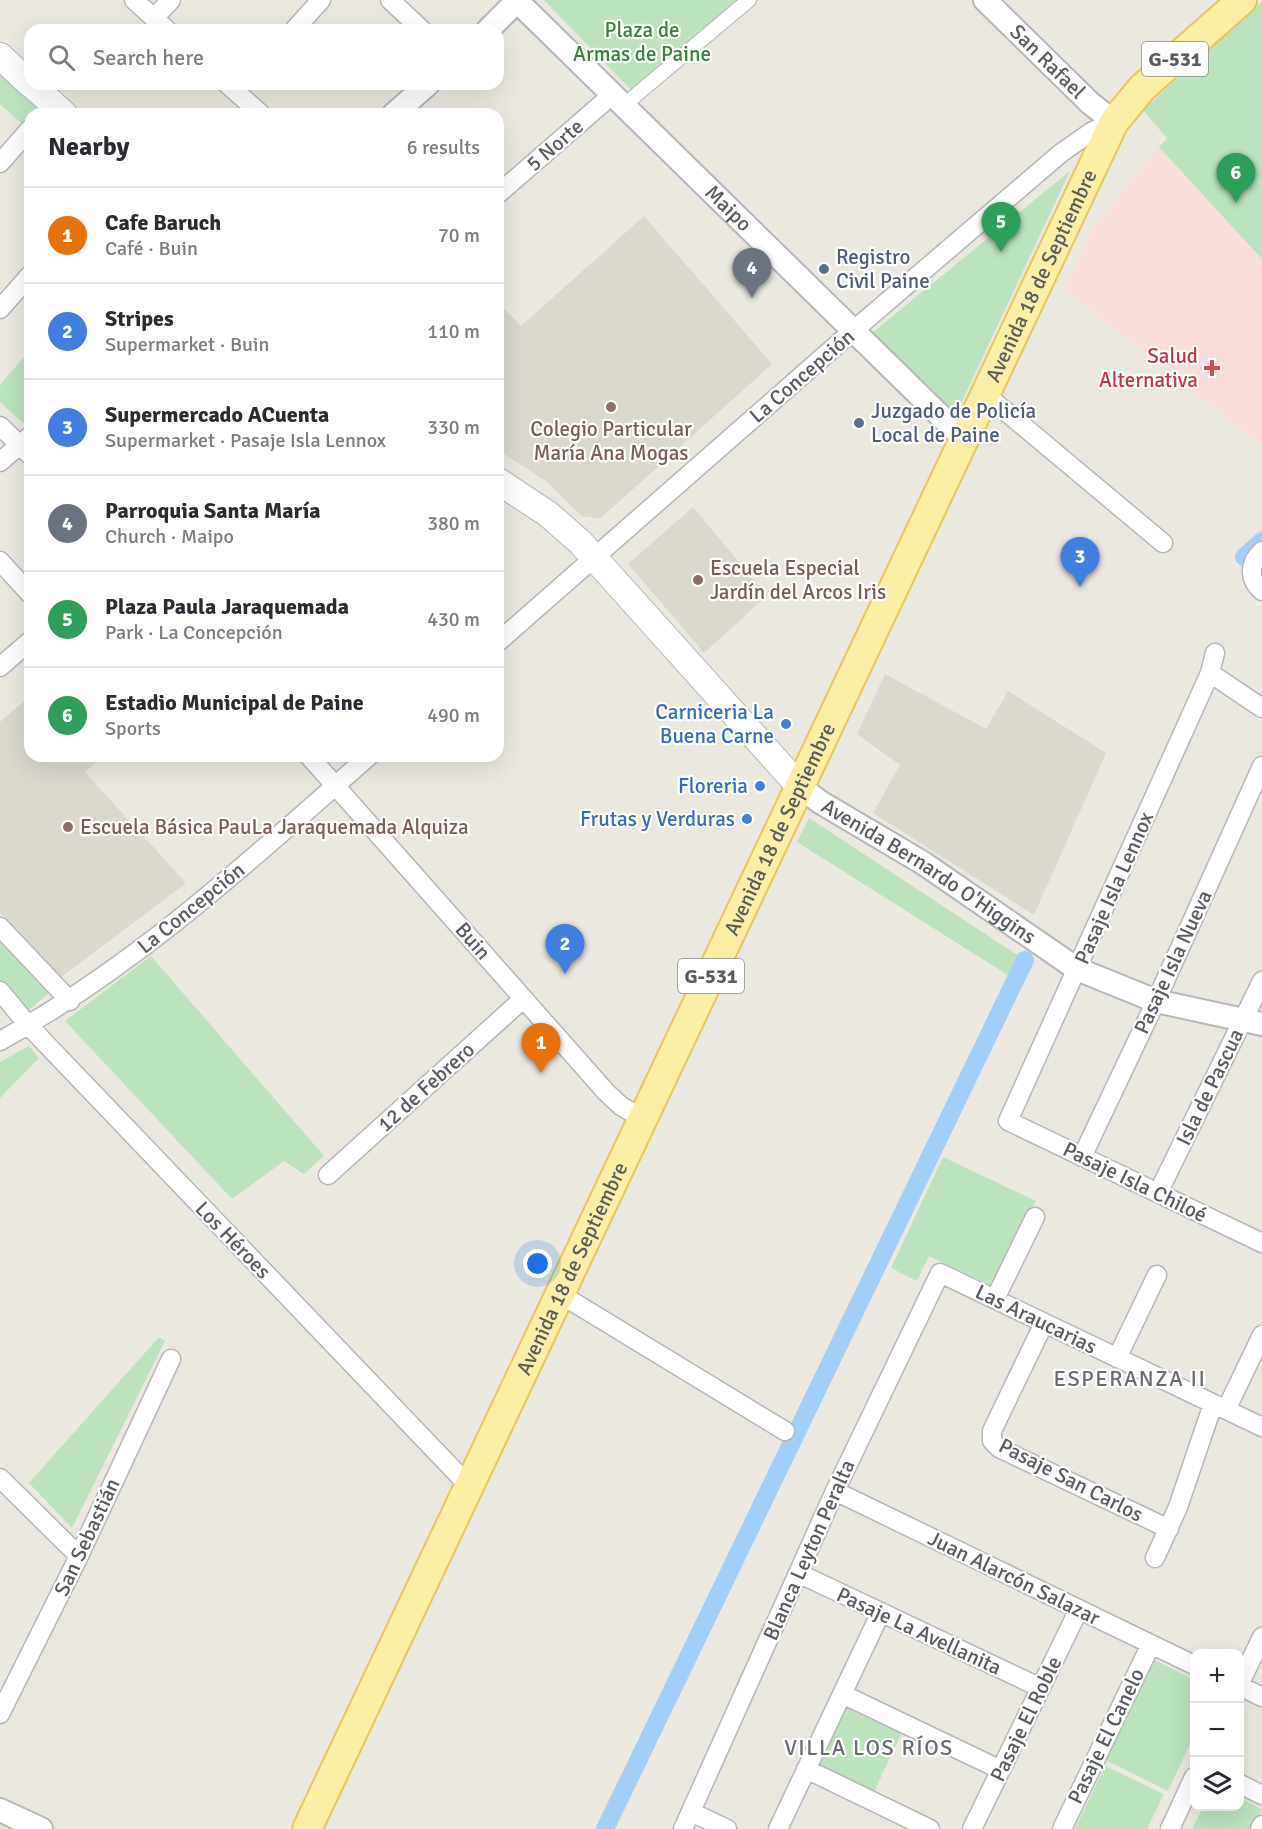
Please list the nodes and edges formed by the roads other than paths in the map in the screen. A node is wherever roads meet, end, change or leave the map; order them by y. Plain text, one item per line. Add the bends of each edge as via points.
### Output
1 (134, 0) edge
2 (171, 0) edge
3 (321, 0) edge
4 (390, 0) edge
5 (517, 0) edge
6 (749, 0) edge
7 (985, 0) edge
8 (1242, 0) edge
9 (161, 24) edge
10 (299, 24) edge
11 (416, 24) edge
12 (494, 24) edge
13 (0, 56) edge
14 (24, 78) edge
15 (35, 90) edge
16 (239, 90) edge
17 (421, 90) edge
18 (617, 100) junction
19 (51, 108) edge
20 (255, 108) edge
21 (401, 108) edge
22 (1114, 122) junction
23 (24, 136) edge
24 (0, 163) edge
25 (504, 189) edge
26 (24, 282) edge
27 (0, 309) edge
28 (853, 330) junction
29 (986, 395) junction
30 (0, 426) edge
31 (965, 440) junction
32 (24, 443) edge
33 (24, 447) edge
34 (0, 462) edge
35 (504, 485) edge
36 (1163, 543) dead end
37 (1262, 551) edge
38 (595, 557) junction
39 (0, 561) edge
40 (24, 587) edge
41 (1262, 591) edge
42 (504, 637) edge
43 (24, 646) edge
44 (1215, 652) dead end
45 (0, 667) edge
46 (1210, 673) junction
47 (1262, 708) edge
48 (315, 762) edge
49 (362, 762) edge
50 (1262, 766) edge
51 (336, 785) junction
52 (800, 787) junction
53 (0, 927) edge
54 (1077, 969) junction
55 (1262, 981) edge
56 (0, 991) edge
57 (523, 999) junction
58 (70, 1000) junction
59 (1156, 1001) junction
60 (1253, 1022) edge
61 (28, 1025) junction
62 (0, 1041) edge
63 (643, 1119) junction
64 (1008, 1121) joint
65 (1082, 1157) junction
66 (328, 1175) dead end
67 (1158, 1193) junction
68 (1035, 1217) dead end
69 (1262, 1243) edge
70 (940, 1273) joint
71 (1157, 1275) dead end
72 (560, 1294) junction
73 (995, 1299) junction
74 (1044, 1323) junction
75 (1262, 1335) edge
76 (1117, 1358) junction
77 (171, 1359) dead end
78 (1220, 1407) junction
79 (1262, 1427) edge
80 (785, 1431) dead end
81 (0, 1478) edge
82 (469, 1486) junction
83 (834, 1491) junction
84 (1169, 1529) junction
85 (79, 1556) junction
86 (1155, 1558) dead end
87 (798, 1573) junction
88 (1079, 1609) junction
89 (881, 1612) junction
90 (1262, 1637) edge
91 (1150, 1644) junction
92 (1190, 1663) edge
93 (1244, 1675) edge
94 (1041, 1688) junction
95 (1244, 1688) edge
96 (842, 1694) junction
97 (1262, 1697) edge
98 (0, 1714) edge
99 (806, 1769) junction
100 (1001, 1770) junction
101 (1190, 1786) edge
102 (1244, 1786) edge
103 (1262, 1795) edge
104 (0, 1809) edge
105 (691, 1812) junction
106 (41, 1829) edge
107 (307, 1829) edge
108 (683, 1829) edge
109 (727, 1829) edge
110 (778, 1829) edge
111 (930, 1829) edge
112 (972, 1829) edge
113 (1062, 1829) edge
114 (1170, 1829) edge

1 - 9 street
2 - 9 street
3 - 10 street
4 - 11 street
5 - 12 street
5 - 18 street, Maipo
6 - 18 street
7 - 22 street, San Rafael
8 - 22 main road, Avenida 18 de Septiembre / G-531 via 1142,88
13 - 14 main road
15 - 19 main road
16 - 20 street
17 - 21 street
18 - 25 street, 5 Norte
18 - 28 street, Maipo
22 - 28 street, La Concepción via 1075,142
22 - 29 main road, Avenida 18 de Septiembre / G-531
23 - 24 street
26 - 27 street
28 - 31 street, Maipo
28 - 38 street, La Concepción
29 - 31 main road, Avenida 18 de Septiembre / G-531
29 - 36 street
30 - 32 street
31 - 52 main road, Avenida 18 de Septiembre / G-531
33 - 34 street
35 - 38 main road, Avenida Bernardo O'Higgins via 548,514
37 - 41 street via 1251,570 1254,583
38 - 42 street, La Concepción
38 - 52 main road, Avenida Bernardo O'Higgins
39 - 40 street
43 - 45 street
44 - 46 street, Pasaje Isla Lennox
46 - 47 street
46 - 54 street, Pasaje Isla Lennox
48 - 51 street, Buin
49 - 51 street, La Concepción
50 - 59 street, Pasaje Isla Nueva
51 - 57 street, Buin
51 - 58 street, La Concepción via 184,915
52 - 54 street, Avenida Bernardo O'Higgins via 907,852
52 - 63 main road, Avenida 18 de Septiembre / G-531
53 - 58 street
54 - 59 street, Avenida Bernardo O'Higgins
54 - 64 street, Pasaje Isla Lennox
55 - 60 street, Isla de Pascua
56 - 61 street, Los Héroes
57 - 63 street, Buin via 606,1092
57 - 66 street, 12 de Febrero
58 - 61 street, La Concepción
59 - 60 street, Avenida Bernardo O'Higgins
59 - 65 street, Pasaje Isla Nueva
60 - 67 street, Isla de Pascua
61 - 62 street, La Concepción
61 - 82 street, Los Héroes
63 - 72 main road, Avenida 18 de Septiembre / G-531
64 - 65 street, Pasaje Isla Chiloé
65 - 67 street, Pasaje Isla Chiloé
67 - 69 street, Pasaje Isla Chiloé
68 - 73 street
70 - 73 street, Las Araucarias
70 - 83 street, Blanca Leyton Peralta
71 - 76 street
72 - 80 street
72 - 82 main road, Avenida 18 de Septiembre / G-531
73 - 74 street, Las Araucarias
74 - 76 street, Las Araucarias
74 - 84 street, Pasaje San Carlos via 992,1431 992,1441 999,1448
75 - 78 street
76 - 78 street, Las Araucarias
77 - 85 street, San Sebastián
78 - 79 street, Las Araucarias
78 - 84 street
81 - 85 street
82 - 107 main road, Avenida 18 de Septiembre / G-531
83 - 87 street, Blanca Leyton Peralta
83 - 88 street, Juan Alarcón Salazar
84 - 86 street
85 - 98 street, San Sebastián
87 - 89 street, Pasaje La Avellanita
87 - 105 street, Blanca Leyton Peralta
88 - 91 street, Juan Alarcón Salazar
88 - 94 street, Pasaje El Roble
89 - 94 street, Pasaje La Avellanita
89 - 96 street
90 - 93 street
91 - 92 street, Juan Alarcón Salazar
91 - 113 street, Pasaje El Canelo
94 - 100 street, Pasaje El Roble
95 - 97 street
96 - 99 street
96 - 100 street
99 - 110 street
99 - 111 street
100 - 112 street, Pasaje El Roble
101 - 114 street
102 - 103 street
104 - 106 street
105 - 108 street, Blanca Leyton Peralta
105 - 109 street

